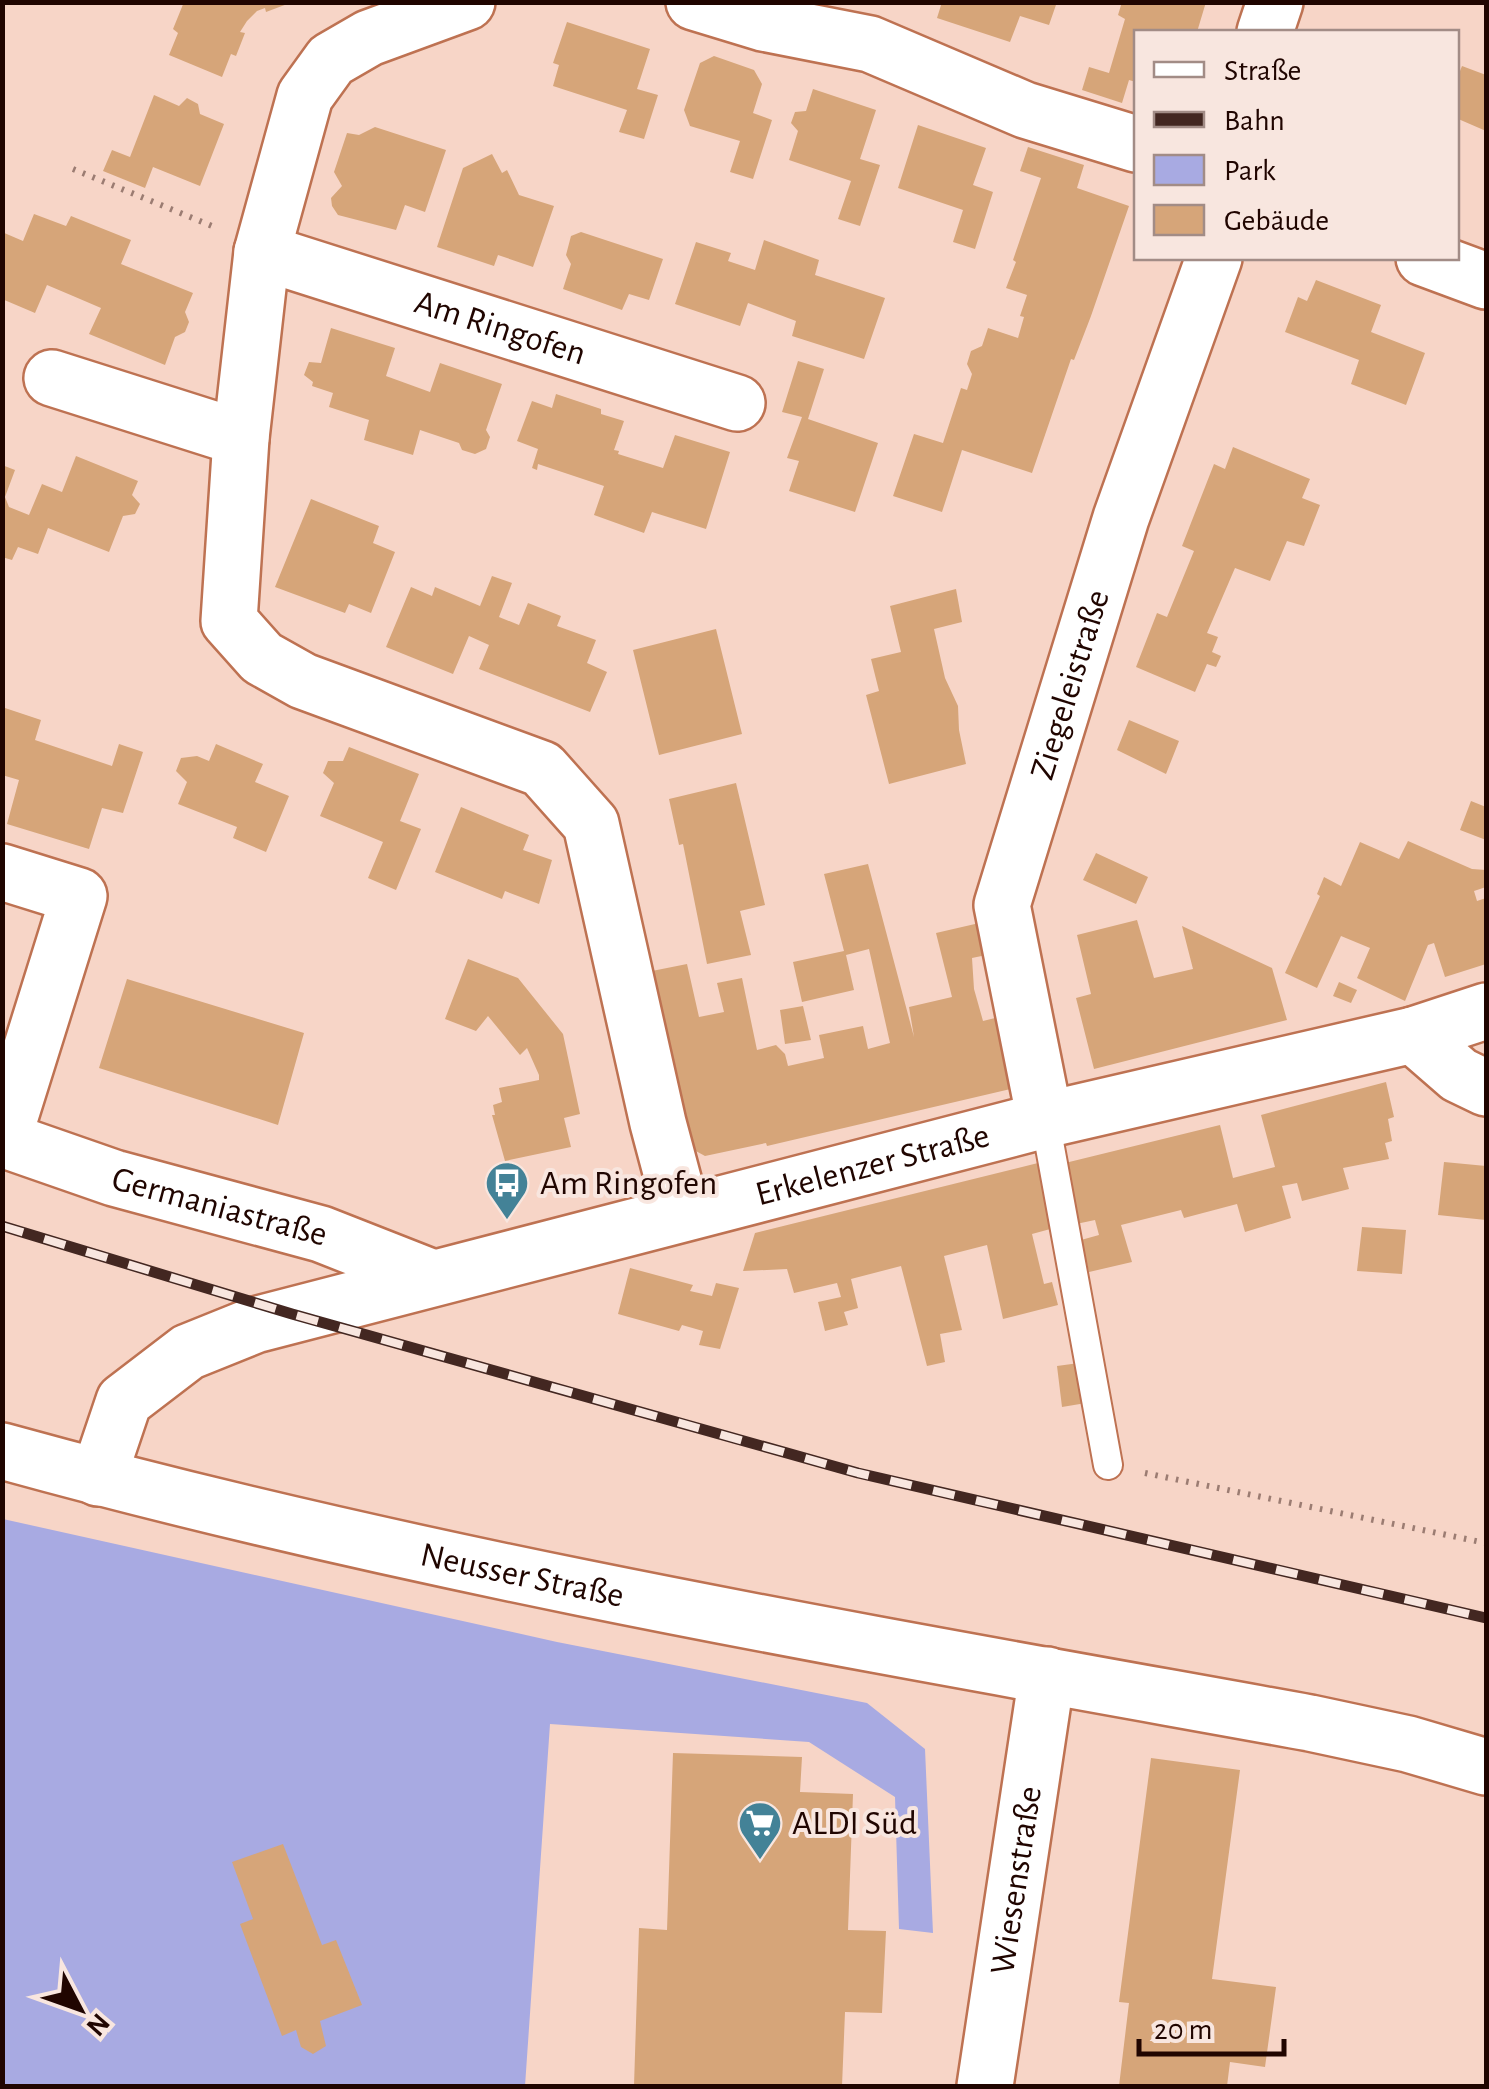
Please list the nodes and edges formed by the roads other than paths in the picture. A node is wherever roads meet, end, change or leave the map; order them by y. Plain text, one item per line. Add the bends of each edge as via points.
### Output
1 (467, 2) edge
2 (694, 2) edge
3 (1274, 2) edge
4 (1266, 30) edge
5 (1134, 143) edge
6 (262, 252) junction
7 (1213, 260) edge
8 (1429, 260) edge
9 (1486, 281) edge
10 (52, 378) dead end
11 (737, 403) dead end
12 (241, 438) junction
13 (2, 872) edge
14 (1486, 1011) edge
15 (1413, 1034) junction
16 (1486, 1088) edge
17 (1045, 1120) junction
18 (3, 1139) edge
19 (682, 1214) junction
20 (432, 1278) junction
21 (2, 1452) edge
22 (1108, 1466) road end
23 (98, 1478) junction
24 (1047, 1676) junction
25 (1486, 1767) edge
26 (985, 2086) edge

1 - 6 street via 369,38 331,60 305,96
2 - 5 street via 870,44 1025,110
3 - 4 street
6 - 11 street, Am Ringofen
6 - 12 street
7 - 17 street, Ziegeleistraße via 1121,518 1002,905
8 - 9 street
10 - 12 street
12 - 19 street via 229,621 262,658 303,681 542,769 591,824
13 - 18 street, Germaniastraße via 79,896
14 - 15 street, Erkelenzer Straße
15 - 16 street via 1459,1076
15 - 17 street, Erkelenzer Straße
17 - 19 street, Erkelenzer Straße
17 - 22 lane
18 - 20 street, Germaniastraße via 114,1178 321,1234
19 - 20 street, Erkelenzer Straße
20 - 23 street, Erkelenzer Straße via 274,1320 188,1352 124,1401
21 - 23 street, Neusser Straße
23 - 24 street, Neusser Straße via 516,1576
24 - 25 street, Neusser Straße via 1408,1744
24 - 26 street, Wiesenstraße

